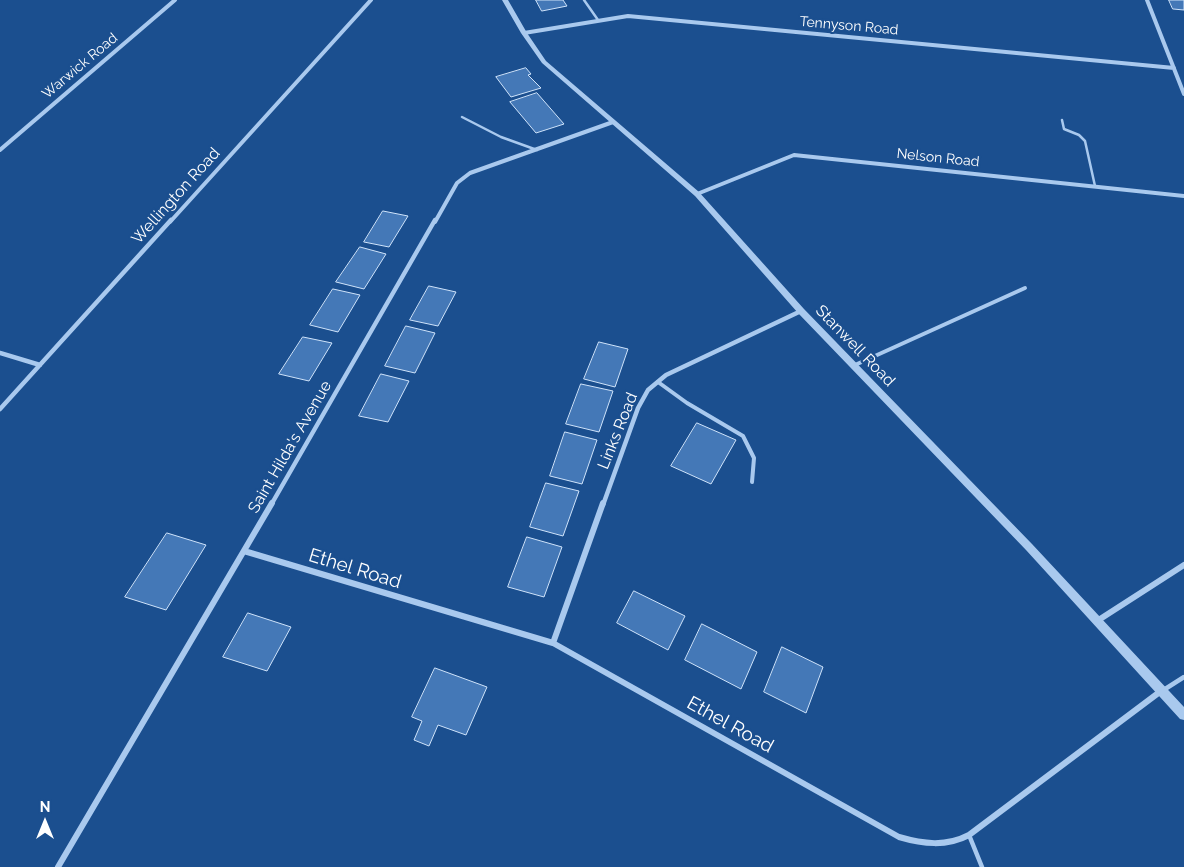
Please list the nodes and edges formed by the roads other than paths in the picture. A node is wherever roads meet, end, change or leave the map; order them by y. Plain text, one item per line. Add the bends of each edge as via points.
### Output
1 (175, 0) edge
2 (371, 0) edge
3 (505, 0) edge
4 (584, 0) edge
5 (1147, 0) edge
6 (598, 20) junction
7 (524, 33) junction
8 (1174, 68) junction
9 (1177, 76) junction
10 (1184, 77) edge
11 (1184, 94) edge
12 (462, 117) dead end
13 (1062, 120) dead end
14 (613, 122) junction
15 (0, 150) edge
16 (537, 150) junction
17 (1095, 186) junction
18 (697, 194) junction
19 (1184, 196) edge
20 (1025, 288) dead end
21 (801, 311) junction
22 (0, 353) edge
23 (40, 365) junction
24 (853, 366) junction
25 (658, 382) junction
26 (0, 409) edge
27 (752, 482) dead end
28 (244, 552) junction
29 (1184, 565) edge
30 (1097, 620) junction
31 (553, 644) junction
32 (1184, 677) edge
33 (1162, 691) junction
34 (1184, 715) edge
35 (969, 835) junction
36 (58, 867) edge
37 (982, 867) edge

1 - 15 street, Warwick Road
2 - 23 street, Wellington Road
3 - 7 street, Stanwell Road
4 - 6 lane
5 - 8 street
6 - 7 street, Tennyson Road
6 - 8 street, Tennyson Road via 628,16
7 - 14 street, Stanwell Road via 544,62
8 - 9 street
9 - 10 street
9 - 11 street
12 - 16 lane
13 - 17 lane via 1064,129 1085,141
14 - 16 street, Saint Hilda's Avenue
14 - 18 street, Stanwell Road
16 - 28 street, Saint Hilda's Avenue via 470,173 457,183
17 - 18 street, Nelson Road via 794,155
17 - 19 street, Nelson Road
18 - 21 street, Stanwell Road
20 - 24 lane
21 - 24 street, Stanwell Road
21 - 25 street, Links Road via 666,375
22 - 23 street
23 - 26 street, Wellington Road
24 - 30 street, Stanwell Road
25 - 27 lane via 687,404 743,436 754,458
25 - 31 street, Links Road via 648,390 638,408
28 - 31 street, Ethel Road
28 - 36 street, Saint Hilda's Avenue
29 - 30 street
30 - 33 street, Stanwell Road
31 - 35 street, Ethel Road via 900,837 922,844 958,842
32 - 33 lane
33 - 34 street, Stanwell Road
33 - 35 street, Ethel Road
35 - 37 lane

